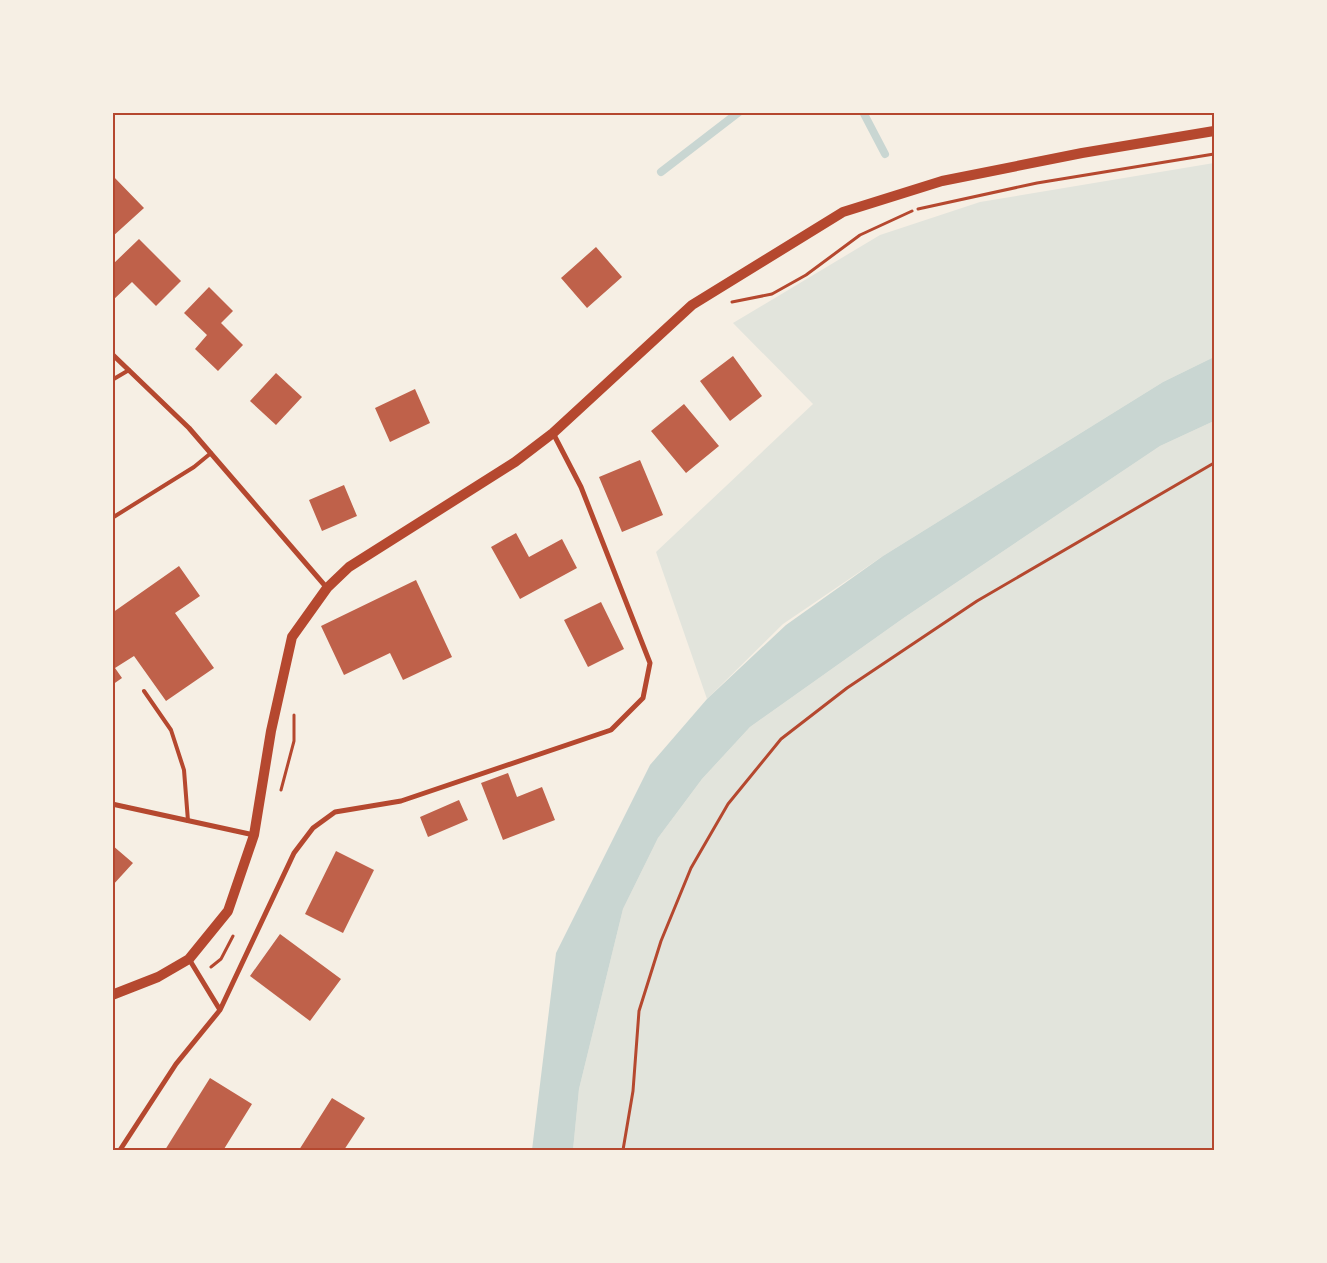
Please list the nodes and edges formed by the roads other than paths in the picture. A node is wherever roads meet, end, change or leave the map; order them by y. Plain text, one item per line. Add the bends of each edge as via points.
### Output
1 (1214, 131) edge
2 (112, 354) edge
3 (129, 370) junction
4 (112, 380) edge
5 (553, 433) junction
6 (211, 453) junction
7 (112, 518) edge
8 (327, 588) junction
9 (144, 691) dead end
10 (112, 804) edge
11 (188, 821) junction
12 (254, 835) junction
13 (189, 959) junction
14 (112, 995) edge
15 (220, 1010) junction
16 (120, 1150) edge

1 - 5 main road via 942,181 843,212 692,305
2 - 3 street
3 - 4 lane
3 - 6 street
5 - 8 main road via 515,462 349,567
5 - 15 street via 588,504 650,663 643,698 611,730 401,801 335,812 313,828 294,853
6 - 7 lane
6 - 8 street
8 - 12 main road via 292,637 271,731
9 - 11 lane via 171,730 184,770
10 - 11 street
11 - 12 street
12 - 13 main road via 228,911
13 - 14 main road via 158,977
13 - 15 street
15 - 16 street via 176,1064

